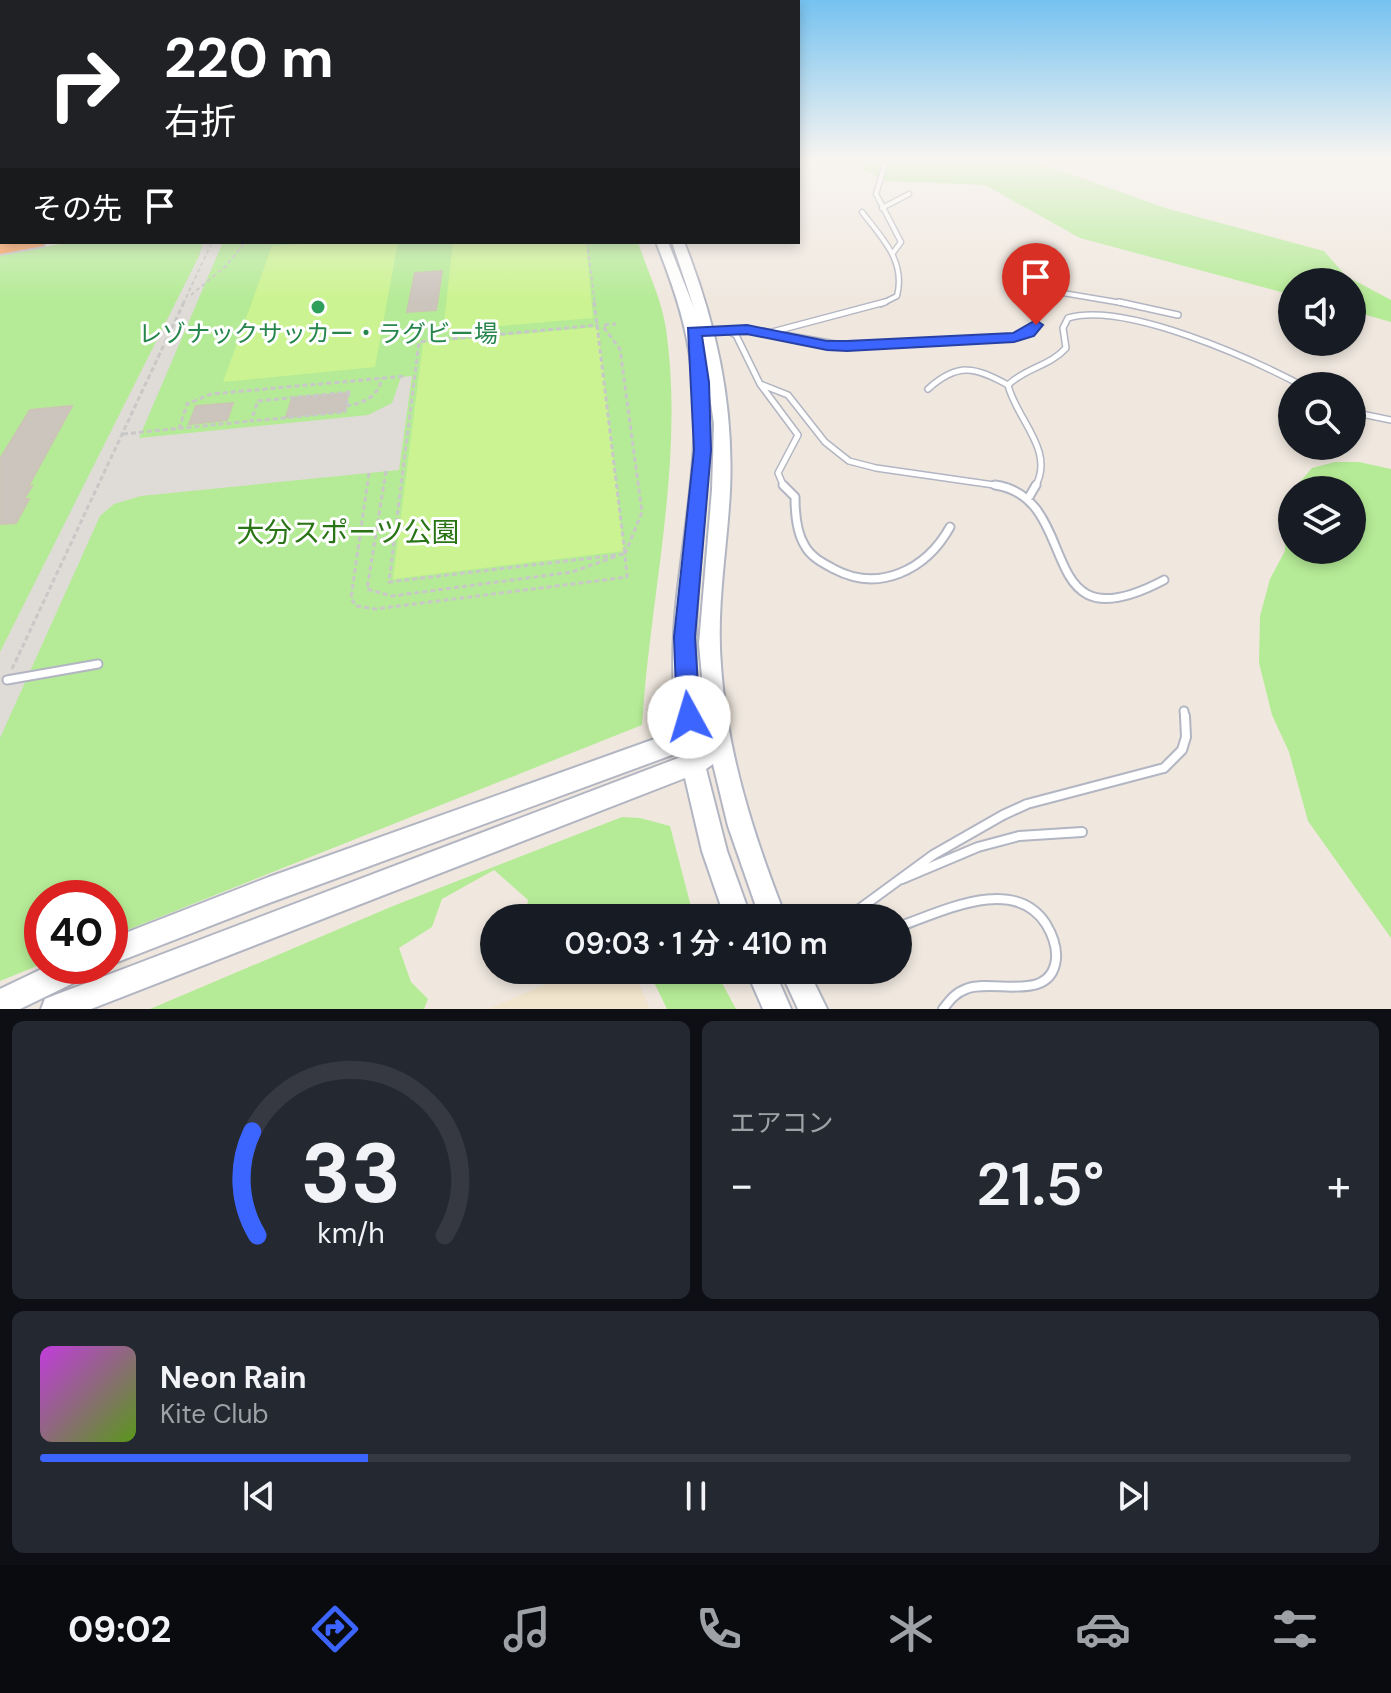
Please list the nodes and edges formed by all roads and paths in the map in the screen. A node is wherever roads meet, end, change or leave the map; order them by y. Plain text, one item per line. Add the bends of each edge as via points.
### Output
1 (881, 205) edge
2 (888, 205) edge
3 (882, 208) junction
4 (862, 212) dead end
5 (26, 244) edge
6 (211, 244) edge
7 (243, 244) edge
8 (587, 244) edge
9 (663, 244) edge
10 (679, 244) edge
11 (0, 249) edge
12 (893, 253) junction
13 (188, 297) junction
14 (1178, 315) dead end
15 (616, 324) dead end
16 (599, 325) junction
17 (702, 331) junction
18 (732, 332) junction
19 (768, 333) junction
20 (1278, 372) edge
21 (406, 376) dead end
22 (382, 378) junction
23 (317, 384) junction
24 (760, 384) junction
25 (1008, 385) junction
26 (261, 389) junction
27 (928, 389) dead end
28 (315, 395) junction
29 (258, 401) junction
30 (346, 406) junction
31 (1366, 415) edge
32 (1391, 420) edge
33 (251, 422) junction
34 (179, 429) junction
35 (123, 434) junction
36 (386, 471) dead end
37 (369, 473) dead end
38 (1029, 497) junction
39 (950, 527) dead end
40 (625, 554) junction
41 (1164, 580) dead end
42 (98, 664) dead end
43 (7, 680) joint
44 (1184, 711) dead end
45 (691, 737) junction
46 (720, 745) junction
47 (695, 763) junction
48 (1082, 832) dead end
49 (890, 885) junction
50 (733, 904) edge
51 (768, 904) edge
52 (865, 904) edge
53 (912, 923) edge
54 (128, 945) edge
55 (39, 984) edge
56 (766, 984) edge
57 (801, 984) edge
58 (5, 1000) edge
59 (55, 1009) edge
60 (777, 1009) edge
61 (813, 1009) edge
62 (943, 1009) edge

1 - 3 lane
2 - 3 lane
3 - 12 lane via 901,242
4 - 12 lane
5 - 11 highway
6 - 13 path
7 - 13 path
8 - 16 path
9 - 17 street
10 - 17 street
12 - 19 lane via 902,278 891,300
13 - 35 path
14 - 19 lane via 1066,292 1023,289 1017,293 1036,325 1014,337 847,346
15 - 16 path
16 - 40 path
16 - 40 path via 620,349 642,512
16 - 40 path via 419,342 389,582
17 - 18 lane
17 - 45 street via 702,481 684,637
17 - 46 street via 722,425 709,646
18 - 19 lane
18 - 24 lane
20 - 25 lane via 1201,337 1076,314 1063,322 1066,348 1061,356 1021,373
21 - 22 path
22 - 23 path
22 - 30 path via 375,395
23 - 26 path
23 - 28 path
24 - 38 lane via 778,387 794,398 828,445 847,460 1008,487
24 - 39 lane via 798,435 777,475 795,497 799,533 817,559 868,581 891,579 941,545
25 - 27 lane via 981,371 957,369
25 - 38 lane via 1013,405 1035,435 1041,454
26 - 29 path
26 - 34 path via 196,398 187,404
28 - 29 path
28 - 30 path via 349,392
29 - 33 path
30 - 33 path via 345,412
31 - 32 lane
33 - 34 path
34 - 35 path
35 - 43 path
36 - 40 path via 367,589 376,594 572,572
37 - 40 path via 351,598 356,606 375,609 627,577
38 - 41 lane via 1075,587 1093,598 1122,600
42 - 43 lane
44 - 49 lane via 1187,743 1178,760 1027,804 947,845
45 - 46 street
45 - 47 street
45 - 54 street
46 - 47 street
46 - 51 street via 744,839
47 - 50 street via 708,828
47 - 59 street
48 - 49 lane via 1019,836 978,847
49 - 52 lane
53 - 62 lane via 993,897 1035,910 1055,942 1056,962 1037,985 971,985 954,993
55 - 58 street
56 - 60 street
57 - 61 street

